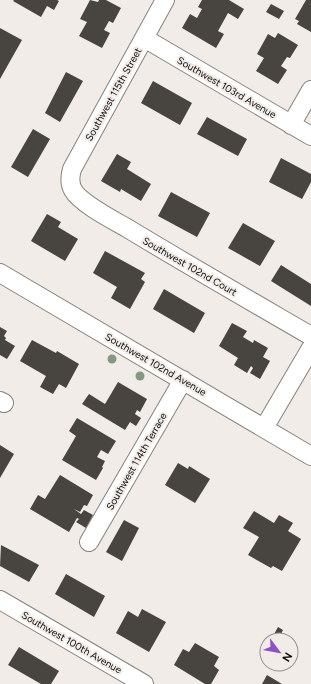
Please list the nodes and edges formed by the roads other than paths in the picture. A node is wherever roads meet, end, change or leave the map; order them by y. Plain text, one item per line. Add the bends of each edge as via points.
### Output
1 (165, 0) edge
2 (144, 38) junction
3 (311, 90) edge
4 (291, 125) junction
5 (311, 136) edge
6 (73, 190) joint
7 (0, 273) edge
8 (311, 336) edge
9 (311, 348) edge
10 (183, 380) junction
11 (264, 428) junction
12 (311, 456) edge
13 (89, 542) dead end
14 (0, 600) edge
15 (144, 684) edge

1 - 2 street, Southwest 115th Street
2 - 4 street, Southwest 103rd Avenue
2 - 6 street, Southwest 115th Street via 72,169 70,184
3 - 4 street
4 - 5 street, Southwest 103rd Avenue
6 - 8 street, Southwest 102nd Court via 98,211
7 - 10 street, Southwest 102nd Avenue
9 - 11 street
10 - 11 street, Southwest 102nd Avenue
10 - 13 street, Southwest 114th Terrace
11 - 12 street, Southwest 102nd Avenue
14 - 15 street, Southwest 100th Avenue

